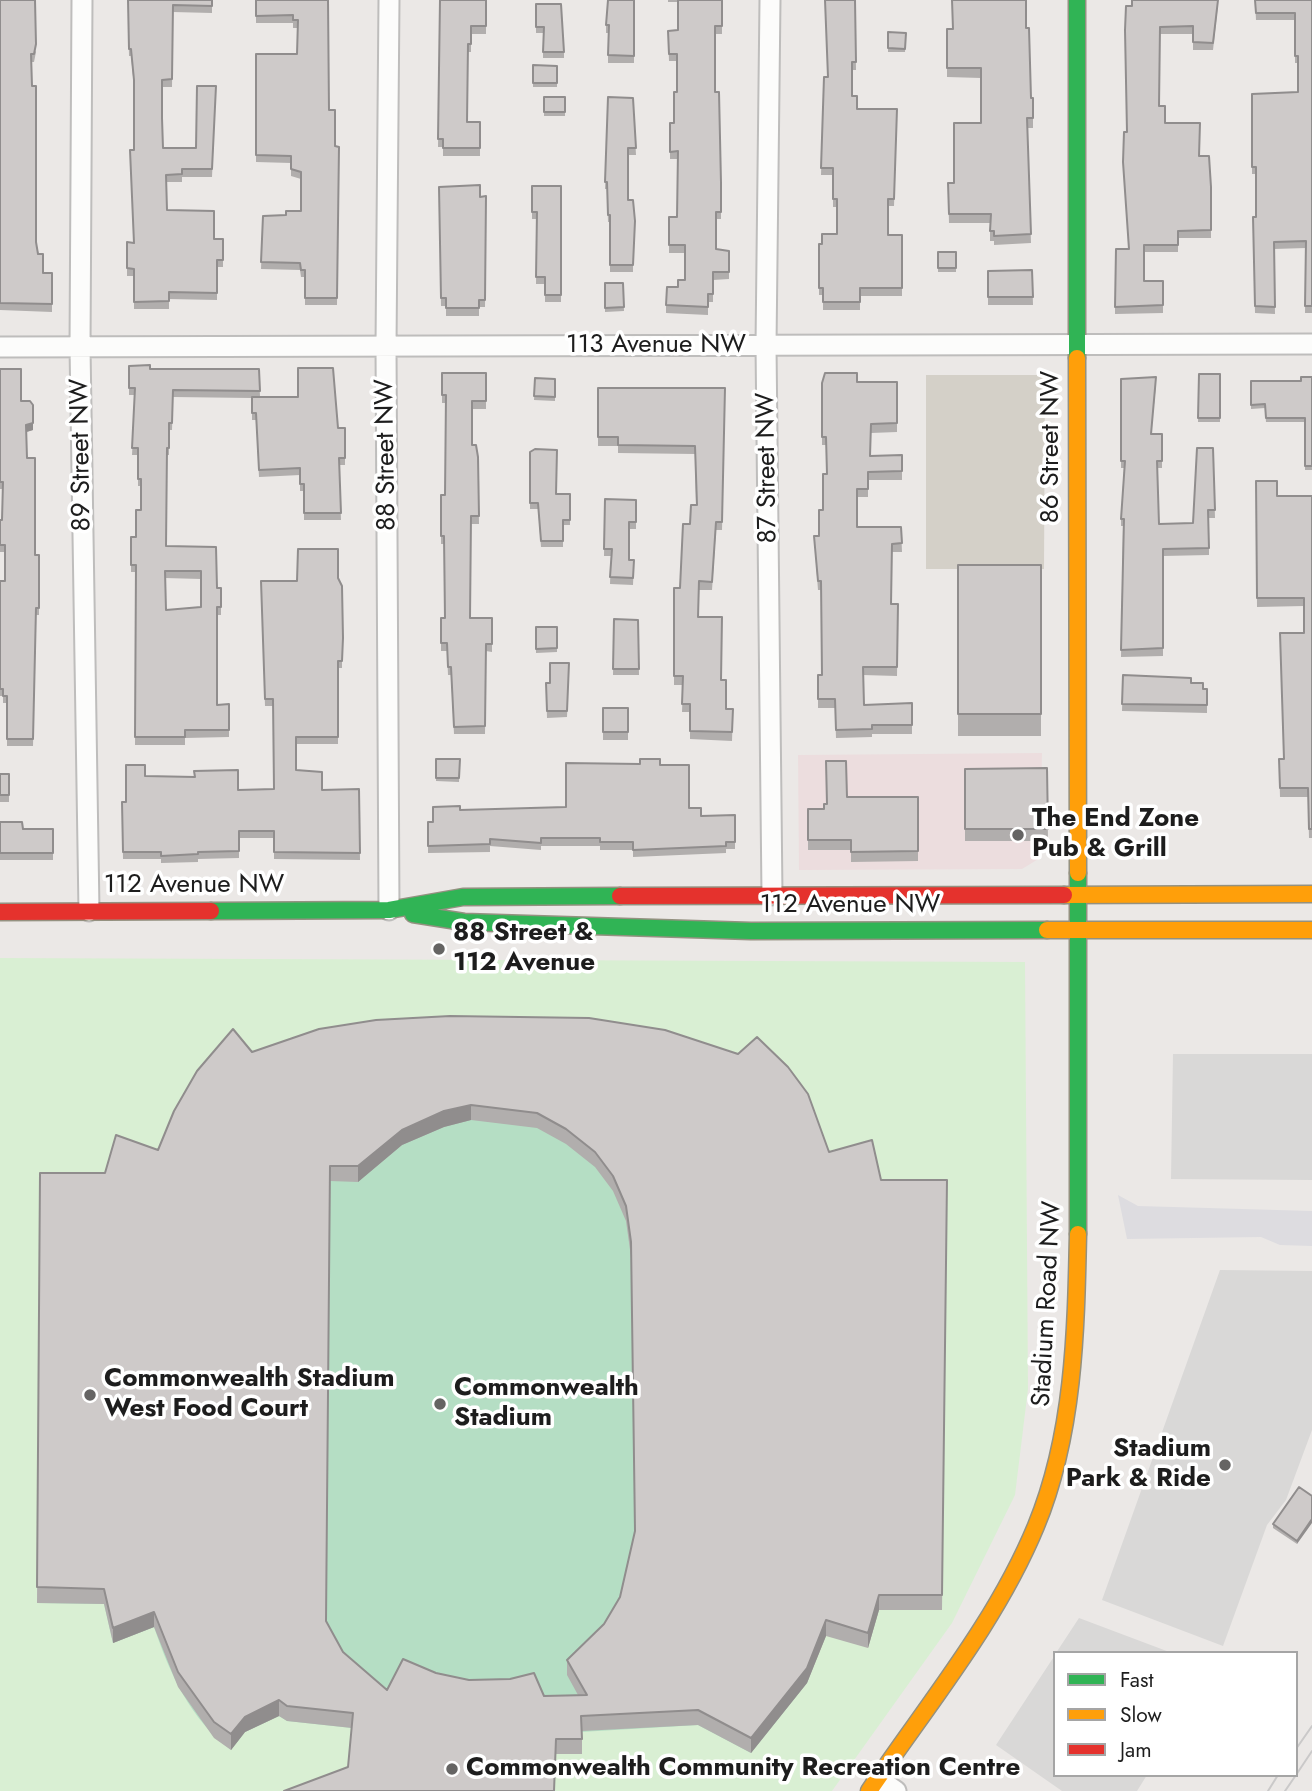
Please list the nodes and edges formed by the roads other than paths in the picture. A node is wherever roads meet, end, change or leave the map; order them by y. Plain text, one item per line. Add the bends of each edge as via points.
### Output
1 (82, 0) edge
2 (389, 0) edge
3 (770, 0) edge
4 (1077, 0) edge
5 (1312, 344) edge
6 (766, 345) junction
7 (1076, 345) junction
8 (386, 346) junction
9 (0, 347) edge
10 (80, 347) junction
11 (1077, 893) junction
12 (1312, 894) edge
13 (772, 895) junction
14 (389, 910) junction
15 (89, 911) junction
16 (0, 912) edge
17 (1077, 930) junction
18 (1312, 930) edge
19 (873, 1784) edge
20 (896, 1791) edge

1 - 10 street, 89 Street NW
2 - 8 street, 88 Street NW
3 - 6 street, 87 Street NW
4 - 7 main road, 86 Street NW
5 - 7 street, 113 Avenue NW
6 - 7 street, 113 Avenue NW
6 - 8 street, 113 Avenue NW
6 - 13 street, 87 Street NW
7 - 11 main road, 86 Street NW
8 - 10 street, 113 Avenue NW
8 - 14 street, 88 Street NW
9 - 10 street, 113 Avenue NW
10 - 15 street, 89 Street NW
11 - 12 main road, 112 Avenue NW
11 - 13 main road, 112 Avenue NW
11 - 17 main road, Stadium Road NW
13 - 14 main road, 112 Avenue NW via 463,897
14 - 15 main road, 112 Avenue NW
14 - 17 main road, 112 Avenue NW via 464,922 738,931
15 - 16 main road, 112 Avenue NW
17 - 18 main road, 112 Avenue NW
17 - 19 main road, Stadium Road NW via 1078,1253 1070,1400 1061,1443 1043,1504 1009,1583
19 - 20 street

